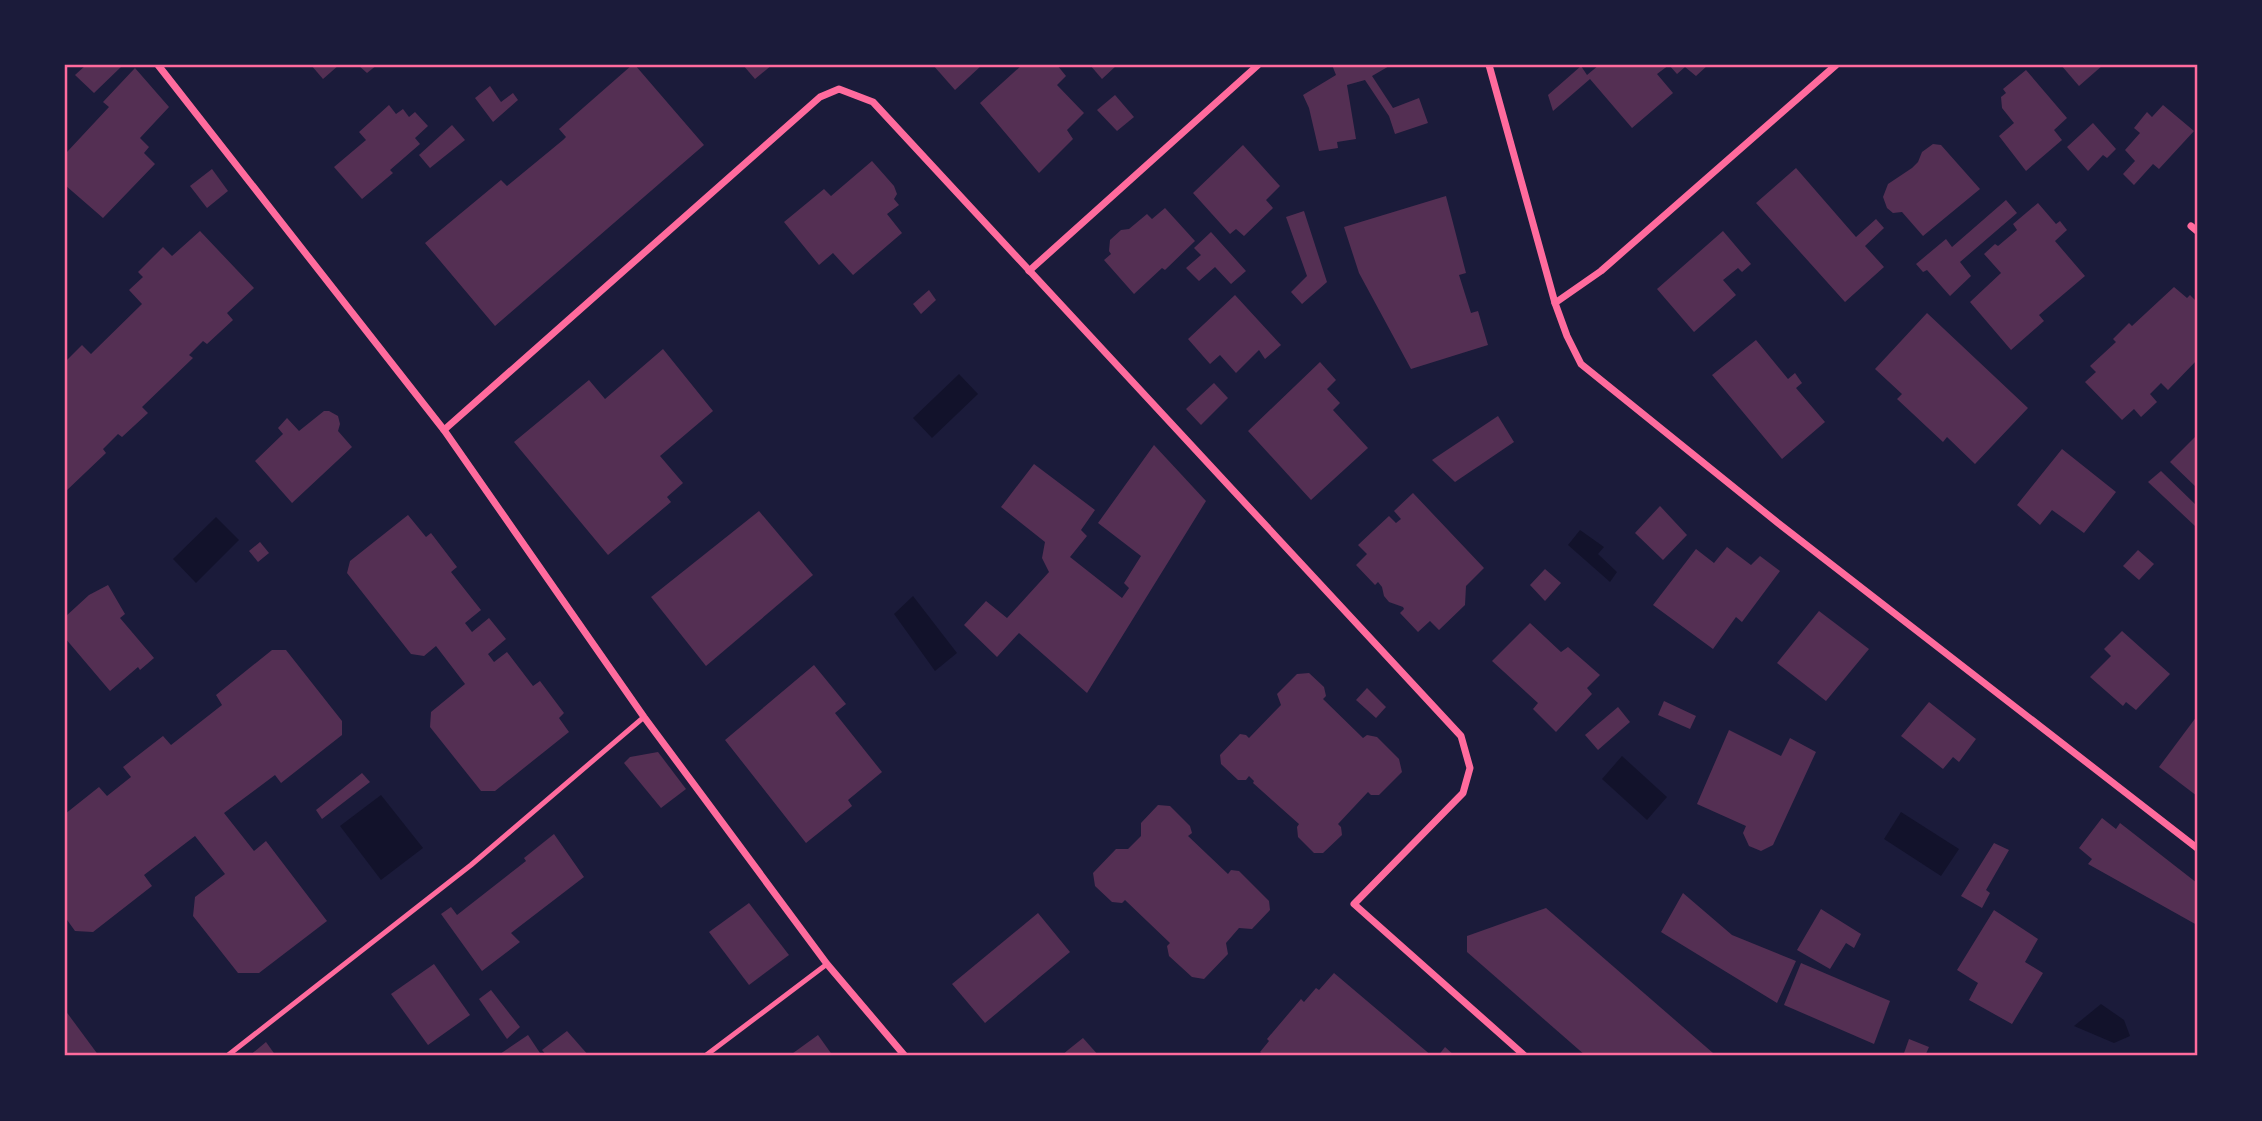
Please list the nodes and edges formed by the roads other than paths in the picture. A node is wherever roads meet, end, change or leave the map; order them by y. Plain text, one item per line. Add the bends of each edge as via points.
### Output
1 (158, 65) edge
2 (1258, 65) edge
3 (1489, 65) edge
4 (1836, 65) edge
5 (1029, 271) junction
6 (1555, 303) junction
7 (444, 429) junction
8 (644, 717) junction
9 (2197, 848) edge
10 (827, 964) junction
11 (227, 1056) edge
12 (705, 1056) edge
13 (905, 1056) edge
14 (1525, 1056) edge

1 - 7 street
2 - 5 street
3 - 6 street
4 - 6 street via 1601,271
5 - 7 street via 873,102 839,89 820,97
5 - 14 street via 1461,736 1470,768 1463,793 1354,904
6 - 9 street via 1581,364
7 - 8 street
8 - 10 street
8 - 11 lane via 471,865
10 - 12 lane
10 - 13 street

